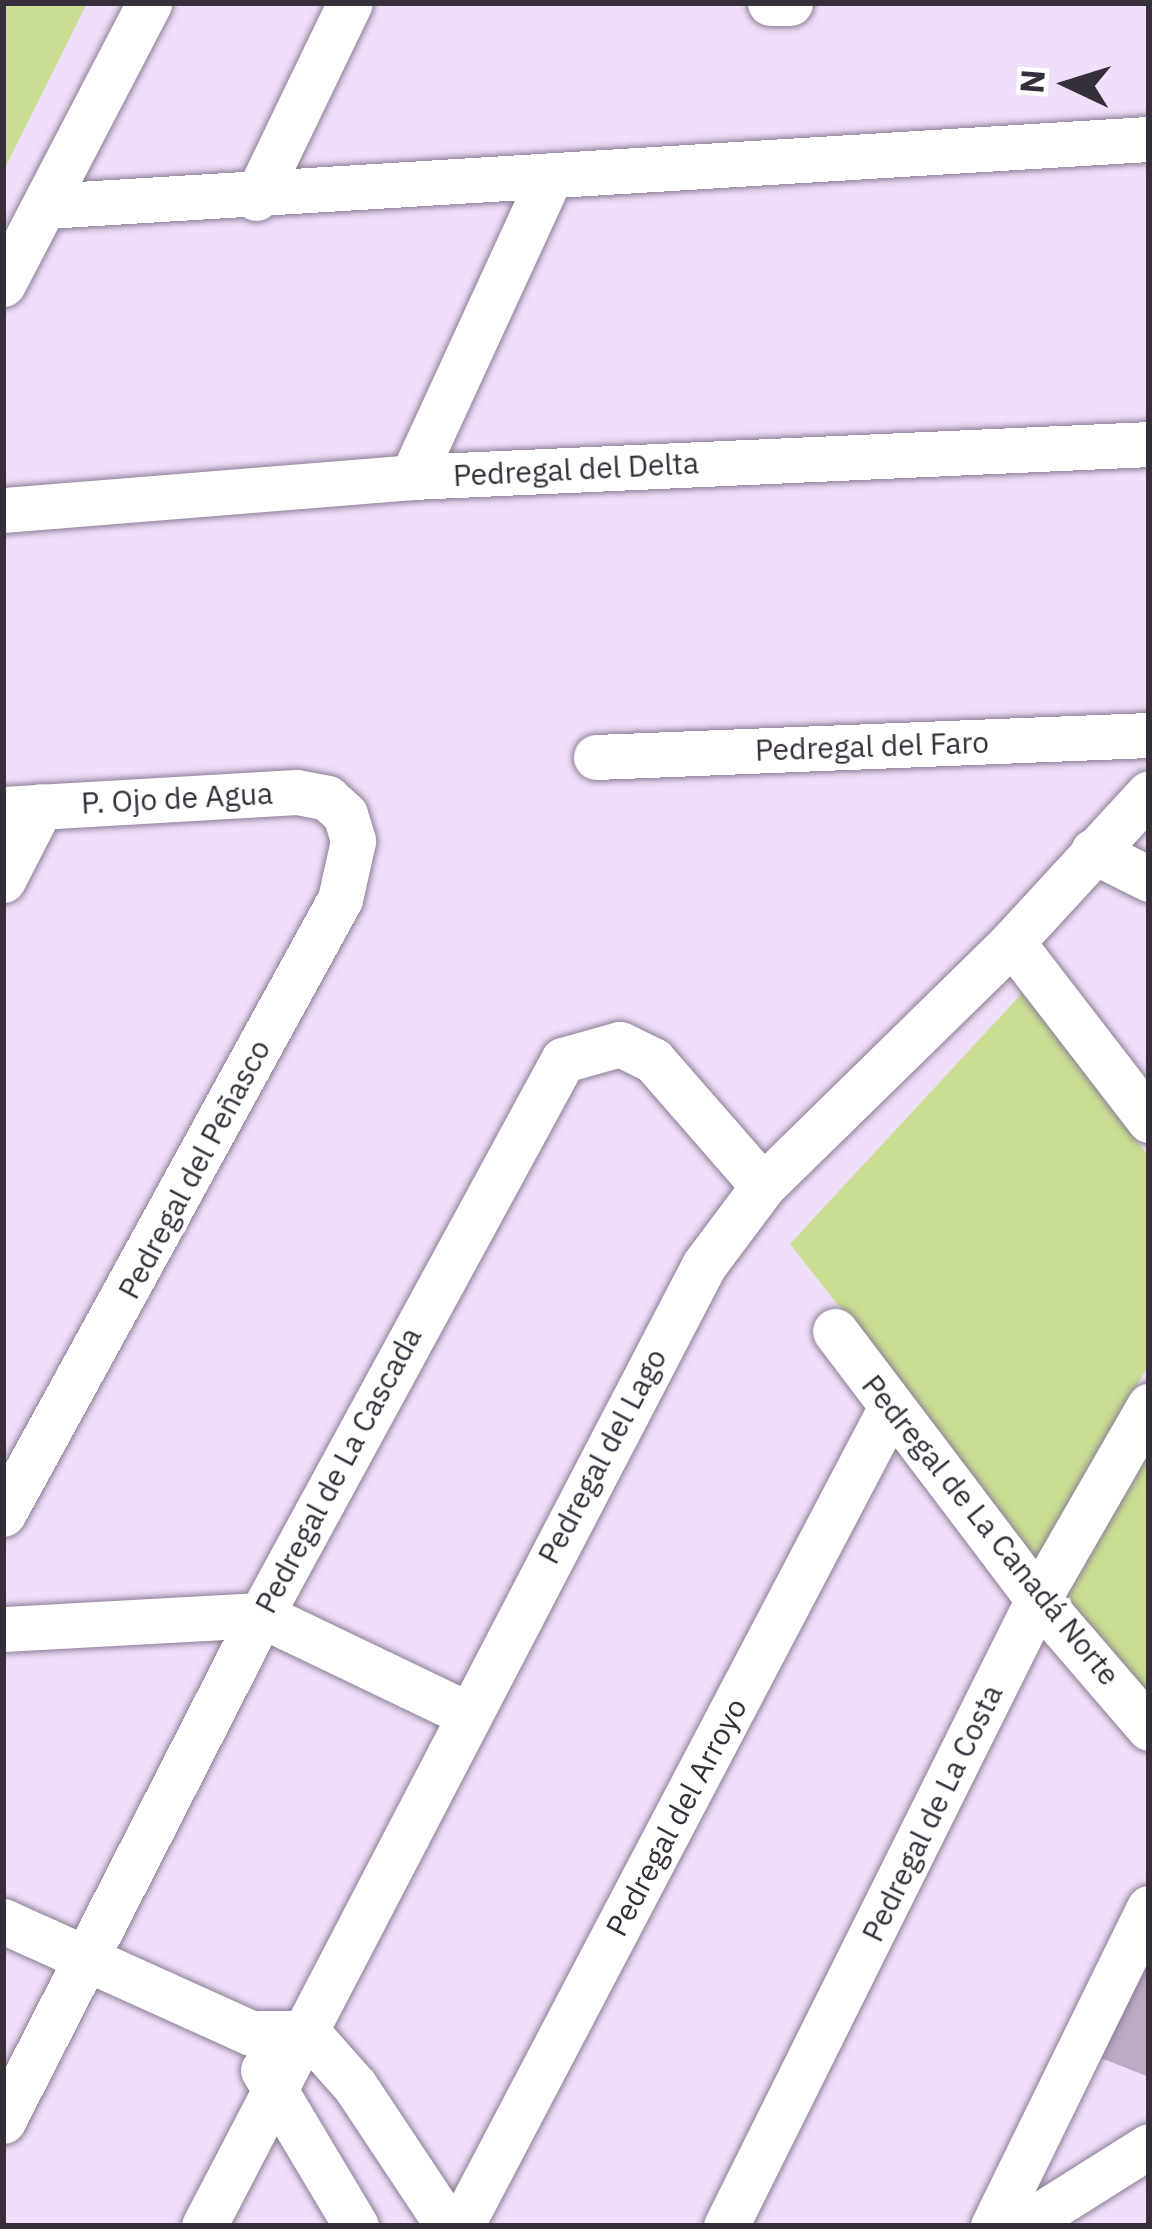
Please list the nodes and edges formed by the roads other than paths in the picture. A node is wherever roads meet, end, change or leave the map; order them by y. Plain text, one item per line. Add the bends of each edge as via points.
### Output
1 (149, 3) edge
2 (350, 3) edge
3 (770, 3) edge
4 (790, 3) edge
5 (1149, 139) edge
6 (551, 175) junction
7 (256, 198) junction
8 (46, 206) junction
9 (3, 284) edge
10 (1149, 444) edge
11 (412, 477) junction
12 (3, 510) edge
13 (1149, 735) edge
14 (596, 757) dead end
15 (1149, 793) edge
16 (22, 808) edge
17 (345, 814) joint
18 (1093, 851) junction
19 (1149, 879) edge
20 (3, 880) edge
21 (1012, 942) junction
22 (1149, 1120) edge
23 (764, 1186) junction
24 (835, 1330) dead end
25 (1149, 1406) edge
26 (890, 1409) junction
27 (3, 1514) edge
28 (1038, 1599) junction
29 (261, 1615) junction
30 (3, 1629) edge
31 (468, 1714) junction
32 (1149, 1728) edge
33 (1149, 1908) edge
34 (3, 1921) edge
35 (90, 1954) junction
36 (251, 2033) junction
37 (308, 2033) junction
38 (272, 2095) junction
39 (3, 2121) edge
40 (1149, 2146) edge
41 (204, 2226) edge
42 (356, 2226) edge
43 (448, 2226) edge
44 (461, 2226) edge
45 (726, 2226) edge
46 (993, 2226) edge
47 (1022, 2226) edge

1 - 8 street
2 - 7 street
3 - 4 street
5 - 6 street
6 - 7 street
6 - 11 street
7 - 8 street
8 - 9 street
10 - 11 street, Pedregal del Delta
11 - 12 street, Pedregal del Delta
13 - 14 street, Pedregal del Faro
15 - 18 street, Pedregal del Lago
16 - 17 street, P. Ojo de Agua via 297,792 326,798
16 - 20 street
17 - 27 street, Pedregal del Peñasco via 353,841 340,899
18 - 19 street
18 - 21 street, Pedregal del Lago
21 - 22 street
21 - 23 street, Pedregal del Lago
23 - 29 street, Pedregal de La Cascada via 652,1060 620,1044 562,1060
23 - 31 street, Pedregal del Lago via 704,1265
24 - 26 street, Pedregal de La Canadá Norte
25 - 28 street, Pedregal de La Costa
26 - 28 street, Pedregal de La Canadá Norte
26 - 44 street, Pedregal del Arroyo
28 - 32 street, Pedregal de La Canadá Norte
28 - 45 street, Pedregal de La Costa
29 - 30 street
29 - 31 street
29 - 35 street, Pedregal de La Cascada
31 - 37 street, Pedregal del Lago
33 - 46 street
34 - 35 street
35 - 36 street
35 - 39 street, Pedregal de La Cascada
36 - 37 street
36 - 38 street
37 - 38 street, Pedregal del Lago
37 - 43 street via 356,2086
38 - 41 street, Pedregal del Lago
38 - 42 street
40 - 47 street

